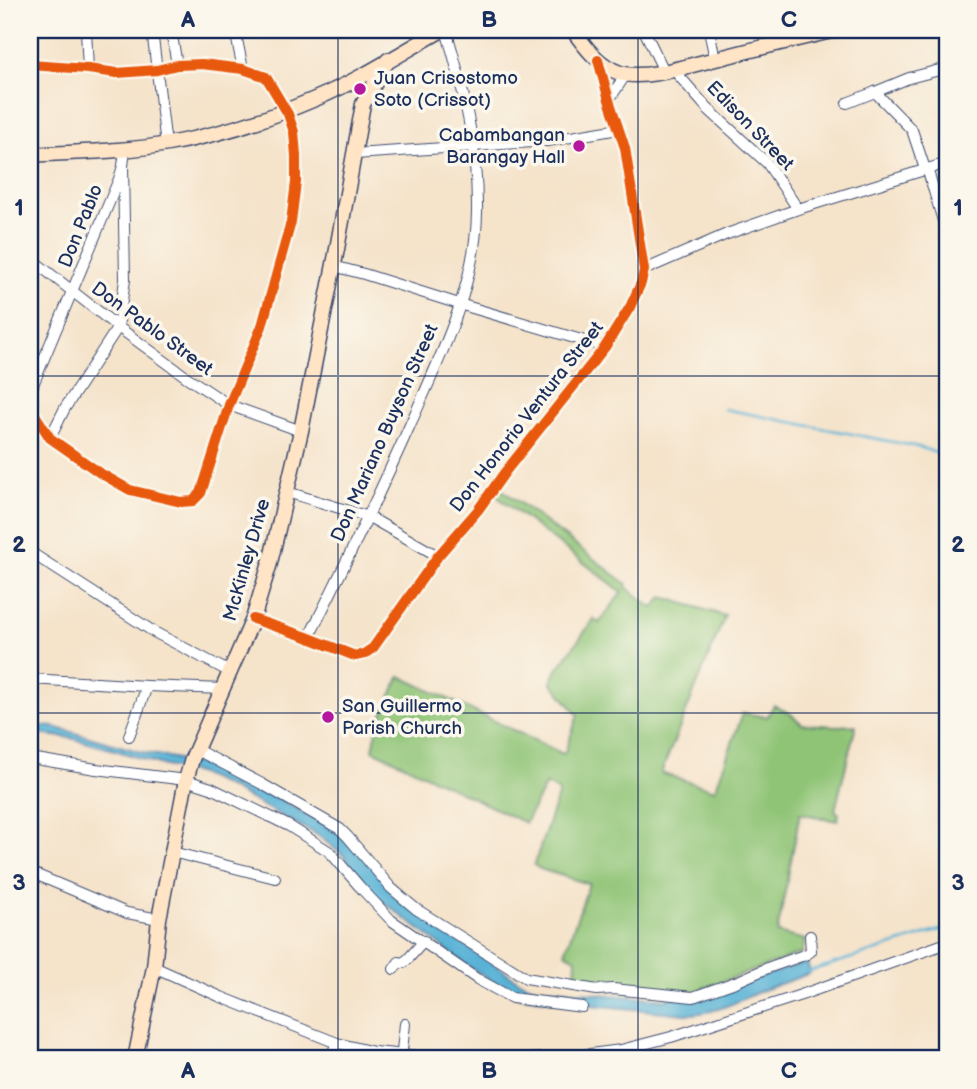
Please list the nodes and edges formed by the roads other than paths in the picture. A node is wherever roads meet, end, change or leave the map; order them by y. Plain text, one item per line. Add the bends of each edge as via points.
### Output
1 (86, 30) edge
2 (152, 30) edge
3 (171, 30) edge
4 (235, 30) edge
5 (444, 30) edge
6 (573, 30) edge
7 (644, 30) edge
8 (709, 30) edge
9 (835, 30) edge
10 (715, 59) junction
11 (388, 60) junction
12 (598, 60) junction
13 (30, 65) edge
14 (177, 65) junction
15 (88, 68) junction
16 (947, 68) edge
17 (243, 69) junction
18 (157, 70) junction
19 (669, 70) junction
20 (626, 74) junction
21 (335, 89) junction
22 (875, 92) junction
23 (609, 100) junction
24 (847, 103) dead end
25 (363, 104) junction
26 (286, 110) junction
27 (619, 129) junction
28 (166, 145) junction
29 (474, 147) junction
30 (125, 150) junction
31 (355, 154) junction
32 (30, 155) edge
33 (947, 163) edge
34 (123, 166) junction
35 (926, 168) junction
36 (799, 209) junction
37 (947, 234) edge
38 (30, 258) edge
39 (333, 266) junction
40 (644, 270) junction
41 (73, 292) junction
42 (459, 304) junction
43 (118, 327) junction
44 (605, 347) junction
45 (30, 391) edge
46 (229, 405) junction
47 (30, 407) edge
48 (301, 431) junction
49 (50, 438) junction
50 (286, 492) junction
51 (369, 517) junction
52 (30, 552) edge
53 (439, 556) junction
54 (253, 619) junction
55 (309, 638) junction
56 (230, 672) junction
57 (30, 679) edge
58 (147, 686) junction
59 (223, 689) junction
60 (129, 736) dead end
61 (195, 754) junction
62 (30, 758) edge
63 (187, 778) junction
64 (172, 852) junction
65 (30, 872) edge
66 (275, 878) dead end
67 (159, 919) junction
68 (810, 936) dead end
69 (424, 941) junction
70 (947, 943) edge
71 (154, 967) junction
72 (394, 969) dead end
73 (582, 1007) dead end
74 (405, 1024) dead end
75 (337, 1044) junction
76 (401, 1057) edge
77 (135, 1059) edge
78 (330, 1059) edge
79 (450, 1059) edge
80 (527, 1059) edge

1 - 15 street
2 - 18 street
3 - 14 street
4 - 17 street
5 - 11 main road
5 - 29 street, Don Mariano Buyson Street
6 - 12 main road
7 - 19 street, Edison Street
8 - 10 street
9 - 10 main road
10 - 19 main road
11 - 21 main road
11 - 25 main road, McKinley Drive
12 - 20 main road
12 - 23 street, Don Honorio Ventura Street
13 - 15 street
14 - 17 street
14 - 18 street
15 - 18 street via 117,73
16 - 22 street
17 - 26 street via 266,77
18 - 28 street
19 - 20 main road
19 - 36 street, Edison Street via 767,163
20 - 23 street
21 - 25 main road via 352,93
21 - 26 main road
22 - 24 street
22 - 35 street via 912,130
23 - 27 street, Don Honorio Ventura Street
25 - 31 main road, McKinley Drive
26 - 28 main road via 224,132
26 - 46 street via 296,156 291,222 262,326
27 - 29 street
27 - 40 street, Don Honorio Ventura Street
28 - 30 main road
29 - 31 street
29 - 42 street, Don Mariano Buyson Street via 477,214
30 - 32 main road
30 - 34 street, Don Pablo
31 - 39 main road, McKinley Drive
33 - 35 street
34 - 41 street, Don Pablo
34 - 43 street via 125,280
35 - 36 street
35 - 37 street
36 - 40 street
38 - 41 street, Don Pablo Street
39 - 42 street
39 - 48 main road, McKinley Drive
40 - 44 street, Don Honorio Ventura Street via 630,307
41 - 43 street, Don Pablo Street
41 - 45 street, Don Pablo
42 - 44 street
42 - 51 street, Don Mariano Buyson Street via 440,358
43 - 46 street, Don Pablo Street
43 - 49 street
44 - 53 street, Don Honorio Ventura Street
46 - 48 street, Don Pablo Street
46 - 49 street via 201,493 193,501 130,490
47 - 49 street
48 - 50 main road, McKinley Drive
50 - 51 street
50 - 54 main road, McKinley Drive
51 - 53 street
51 - 55 street, Don Mariano Buyson Street
52 - 56 street via 154,632
53 - 55 street, Don Honorio Ventura Street via 373,648 364,654 355,656
54 - 55 street, Don Honorio Ventura Street
54 - 56 main road, McKinley Drive
56 - 59 main road, McKinley Drive
57 - 58 street
58 - 59 street
58 - 60 street
59 - 61 main road, McKinley Drive
61 - 63 main road, McKinley Drive
61 - 68 street via 250,778 340,829 391,888 416,909 526,978 597,990 692,997 807,954
62 - 63 street
63 - 64 main road, McKinley Drive
63 - 69 street via 261,811 320,845 391,920
64 - 66 street
64 - 67 main road, McKinley Drive
65 - 67 street via 127,913
67 - 71 main road, McKinley Drive
69 - 72 street
69 - 73 street via 512,998
70 - 80 street via 671,1037 621,1050
71 - 75 street
71 - 77 main road, McKinley Drive
74 - 76 street
75 - 76 street
75 - 78 street
76 - 79 street

